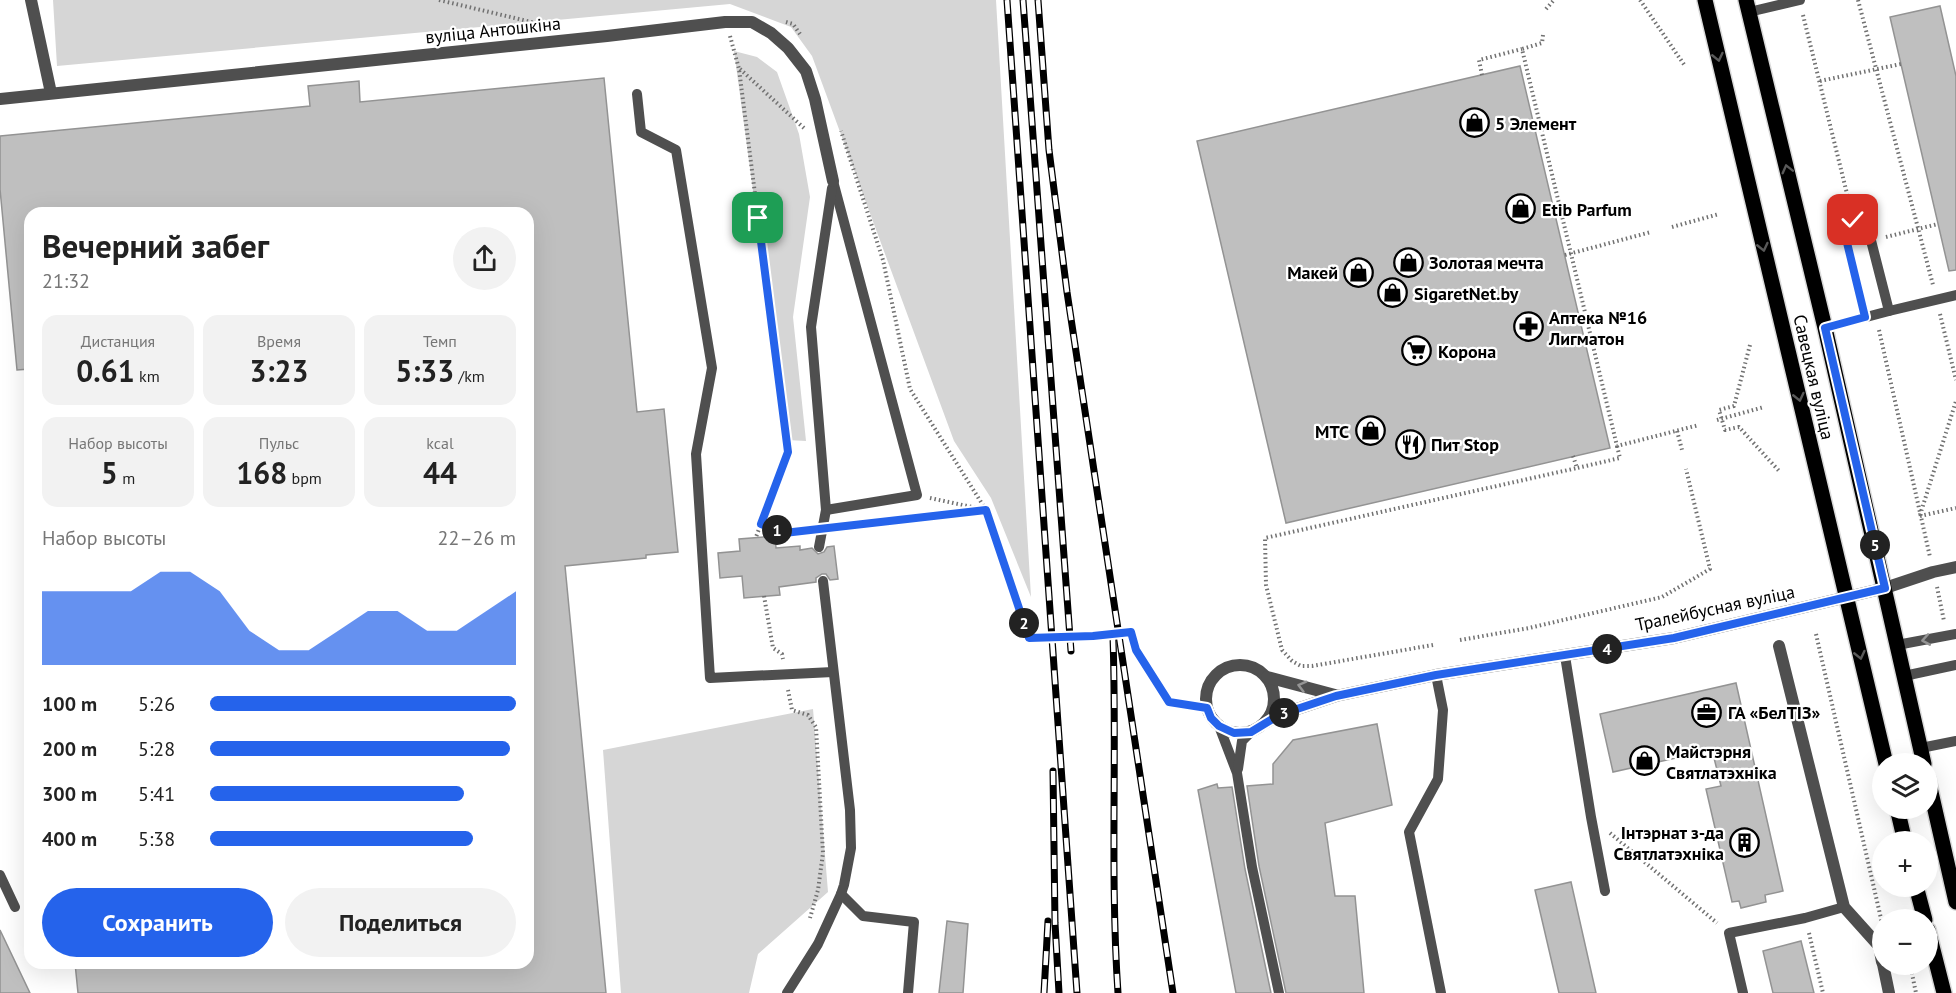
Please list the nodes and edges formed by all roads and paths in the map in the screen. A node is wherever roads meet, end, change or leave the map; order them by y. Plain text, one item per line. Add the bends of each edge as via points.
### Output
1 (31, 0) edge
2 (439, 0) edge
3 (1554, 0) edge
4 (1640, 0) edge
5 (1705, 0) edge
6 (1800, 0) edge
7 (1858, 0) edge
8 (1747, 6) edge
9 (1546, 9) dead end
10 (784, 21) dead end
11 (551, 27) dead end
12 (1543, 35) dead end
13 (730, 36) dead end
14 (805, 40) dead end
15 (1522, 49) junction
16 (1901, 64) dead end
17 (1685, 66) dead end
18 (739, 69) junction
19 (1876, 69) junction
20 (1482, 75) dead end
21 (1820, 81) dead end
22 (51, 93) junction
23 (637, 94) dead end
24 (0, 99) edge
25 (839, 124) dead end
26 (826, 148) junction
27 (833, 181) junction
28 (1719, 214) dead end
29 (1938, 224) dead end
30 (1672, 227) dead end
31 (1919, 229) junction
32 (1651, 232) dead end
33 (1871, 241) junction
34 (1571, 253) junction
35 (1565, 255) dead end
36 (1956, 295) edge
37 (1936, 299) junction
38 (1889, 311) junction
39 (1865, 317) junction
40 (1825, 328) junction
41 (1750, 345) dead end
42 (1956, 380) edge
43 (1956, 401) edge
44 (1764, 406) dead end
45 (1720, 419) junction
46 (1699, 425) dead end
47 (1677, 430) junction
48 (1617, 446) junction
49 (1682, 450) dead end
50 (1574, 456) dead end
51 (1577, 468) junction
52 (1686, 470) dead end
53 (1780, 472) dead end
54 (917, 495) junction
55 (1956, 508) edge
56 (826, 510) junction
57 (986, 510) junction
58 (761, 524) junction
59 (823, 530) junction
60 (756, 537) dead end
61 (819, 547) dead end
62 (1956, 567) edge
63 (823, 581) dead end
64 (1885, 588) junction
65 (764, 596) dead end
66 (1846, 598) junction
67 (1816, 634) dead end
68 (1956, 634) edge
69 (1460, 640) dead end
70 (1433, 645) dead end
71 (1897, 645) junction
72 (1779, 646) dead end
73 (1565, 656) junction
74 (1956, 665) edge
75 (833, 672) junction
76 (784, 673) junction
77 (1436, 675) junction
78 (1904, 676) junction
79 (1267, 677) junction
80 (1336, 696) junction
81 (1207, 708) junction
82 (1265, 723) junction
83 (1219, 726) junction
84 (1251, 732) junction
85 (1956, 741) edge
86 (1883, 753) edge
87 (1921, 753) edge
88 (1929, 753) edge
89 (1238, 773) junction
90 (1591, 818) junction
91 (1937, 819) edge
92 (0, 875) edge
93 (1605, 891) dead end
94 (841, 894) junction
95 (1956, 902) edge
96 (15, 907) dead end
97 (1844, 907) junction
98 (1879, 909) edge
99 (1805, 918) junction
100 (806, 928) dead end
101 (1729, 933) junction
102 (1872, 938) edge
103 (1938, 969) edge
104 (1885, 975) edge
105 (1912, 975) edge
106 (787, 993) edge
107 (908, 993) edge
108 (1279, 993) edge
109 (1441, 993) edge
110 (1742, 993) edge
111 (1823, 993) edge
112 (1889, 993) edge
113 (1916, 993) edge
114 (1944, 993) edge

1 - 22 street
2 - 11 path
3 - 9 path
4 - 17 path
5 -> 66 main road, Савецкая вуліца
6 - 8 lane
7 - 19 path
40 -> 8 main road, Савецкая вуліца
10 - 14 path via 793,24
12 - 15 path via 1542,43
13 - 18 path
15 - 20 path via 1479,60
15 - 34 path
16 - 19 path
18 - 26 path
18 - 58 path via 788,452
19 - 21 path
19 - 31 path
22 - 24 street, вуліца Антошкіна
22 - 26 street, вуліца Антошкіна via 752,22 788,48 806,71
23 - 76 lane via 641,132 676,150 712,368 696,454 710,678
25 - 57 path via 883,260 910,388
26 - 27 street, вуліца Антошкіна
27 - 54 lane
27 - 56 lane via 811,327
28 - 30 path
29 - 31 path
31 - 33 path
31 - 37 path
32 - 34 path
33 - 38 lane
33 - 39 lane via 1865,217 1842,222
34 - 35 path
34 - 48 path
36 - 37 lane
37 - 38 lane
37 - 42 path
38 - 39 lane
39 - 40 lane
40 - 64 main road, Савецкая вуліца
41 - 45 path via 1734,406 1719,410
43 - 55 path via 1920,516
44 - 45 path
45 - 53 path via 1725,430 1739,427
46 - 47 path
47 - 48 path
47 - 49 path
48 - 51 path via 1620,458
50 - 51 path
51 - 70 path via 1265,538 1266,585 1282,650 1292,661 1312,666
52 - 69 path via 1710,569 1662,597
54 - 56 lane
54 - 57 path
56 - 59 lane
57 - 59 path
57 - 81 path via 1029,638 1131,632 1136,650 1169,702
58 - 59 path via 784,533
58 - 60 path
59 - 61 lane
62 - 64 street, Тралейбусная вуліца
63 - 75 lane
64 - 66 street, Тралейбусная вуліца
64 - 71 main road, Савецкая вуліца
65 - 76 path via 773,648 782,654
66 - 73 street, Тралейбусная вуліца via 1674,638
66 -> 86 main road, Савецкая вуліца
67 - 98 path
68 -> 71 lane
71 - 78 main road, Савецкая вуліца
72 - 97 street
73 - 77 street, Тралейбусная вуліца
73 - 90 lane
74 - 78 lane
75 - 76 lane
75 - 94 lane via 850,810 851,848
76 - 100 path via 792,710 808,714 816,728 823,853 818,890
77 - 80 street, Тралейбусная вуліца
77 - 109 lane via 1443,710 1438,780 1409,832
78 - 87 main road, Савецкая вуліца
80 -> 79 street, Тралейбусная вуліца
79 - 81 street via 1254,667 1238,664 1222,669 1210,681
79 - 82 street via 1274,692 1274,709
80 - 82 street, Тралейбусная вуліца
81 - 83 street
82 - 84 street
83 - 84 street via 1234,733
83 - 89 lane
84 - 89 lane via 1242,741
85 - 88 lane
89 - 108 lane via 1252,867
90 - 93 lane
90 - 101 path
91 - 95 main road
92 - 96 lane
94 - 106 lane via 818,944
94 - 107 lane via 863,916 914,922
97 - 99 lane
97 - 102 street
99 - 101 lane
99 - 111 path
101 - 110 lane
103 - 114 main road
104 - 112 street
105 - 113 path

